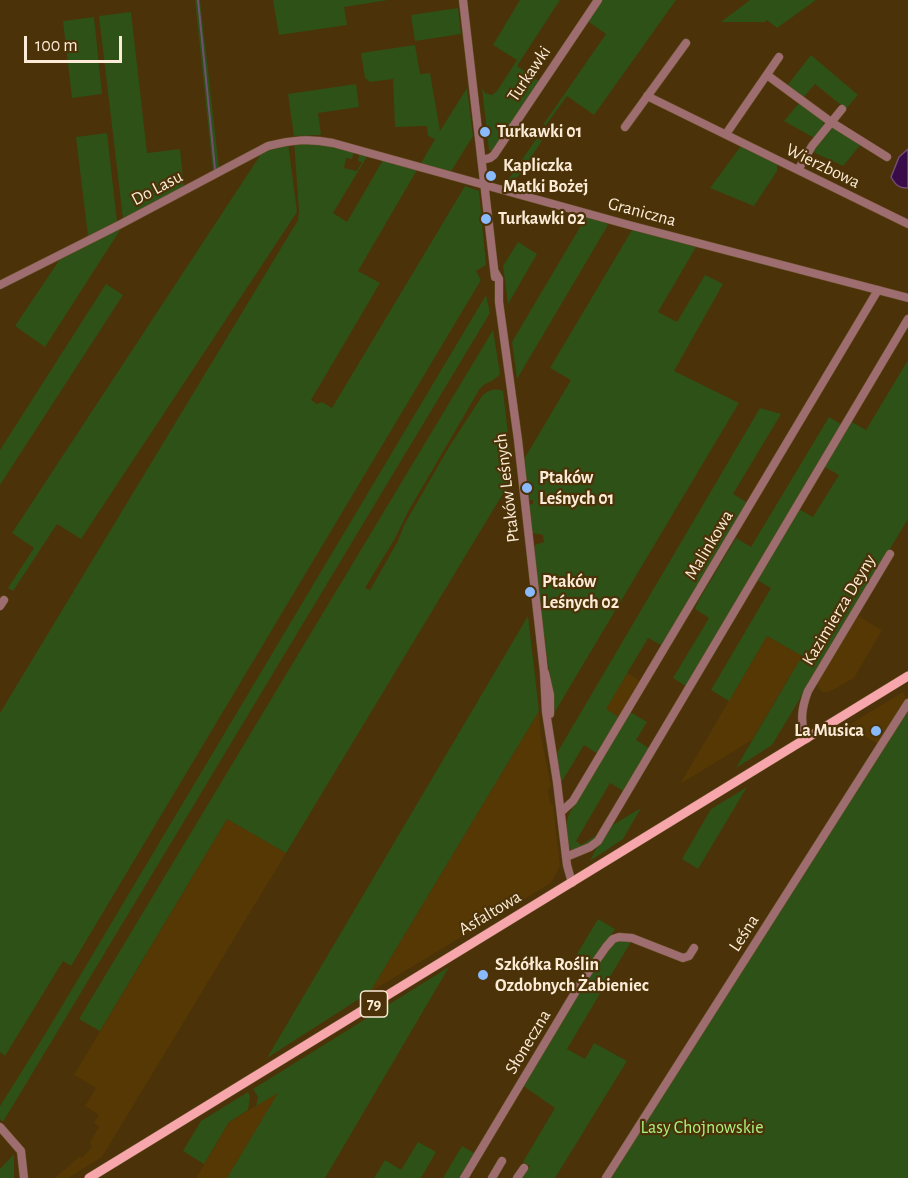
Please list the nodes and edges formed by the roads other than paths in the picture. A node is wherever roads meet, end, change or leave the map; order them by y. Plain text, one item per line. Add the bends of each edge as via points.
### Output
1 (463, 0) edge
2 (598, 0) edge
3 (686, 43) dead end
4 (779, 57) dead end
5 (766, 75) junction
6 (647, 96) junction
7 (842, 109) dead end
8 (831, 122) junction
9 (625, 127) dead end
10 (726, 134) junction
11 (333, 143) joint
12 (887, 157) dead end
13 (482, 160) junction
14 (798, 170) junction
15 (485, 185) junction
16 (908, 224) edge
17 (0, 285) edge
18 (878, 290) junction
19 (908, 298) edge
20 (908, 319) edge
21 (890, 554) dead end
22 (908, 676) edge
23 (908, 704) edge
24 (807, 739) junction
25 (561, 812) junction
26 (566, 857) junction
27 (572, 882) junction
28 (694, 948) dead end
29 (0, 1128) edge
30 (502, 1161) dead end
31 (524, 1167) dead end
32 (24, 1178) edge
33 (89, 1178) edge
34 (464, 1178) edge
35 (492, 1178) edge
36 (517, 1178) edge
37 (606, 1178) edge

1 - 13 street, Ptaków Leśnych
2 - 13 street, Turkawki via 494,155
3 - 6 street
4 - 5 street
5 - 8 street
5 - 10 street
6 - 9 street
6 - 10 street, Wierzbowa
7 - 8 street
8 - 12 street
8 - 14 street
10 - 14 street, Wierzbowa
11 - 15 street, Graniczna
11 - 17 street, Do Lasu via 308,139 268,146
13 - 15 street, Ptaków Leśnych
14 - 16 street, Wierzbowa
15 - 18 street, Graniczna
15 - 25 street, Ptaków Leśnych via 544,672 549,682 548,718
18 - 19 street, Graniczna
18 - 25 street, Malinkowa via 573,801
20 - 26 street via 598,841
21 - 24 street, Kazimierza Deyny via 808,691 802,712
22 - 24 main road, Asfaltowa / 79
23 - 37 street, Leśna
24 - 27 main road, Asfaltowa / 79
25 - 26 street, Ptaków Leśnych
26 - 27 street, Ptaków Leśnych
27 - 33 main road, Asfaltowa / 79
28 - 34 street, Słoneczna via 683,958 632,938 613,939 582,981
29 - 32 street via 21,1151
30 - 35 street
31 - 36 street

